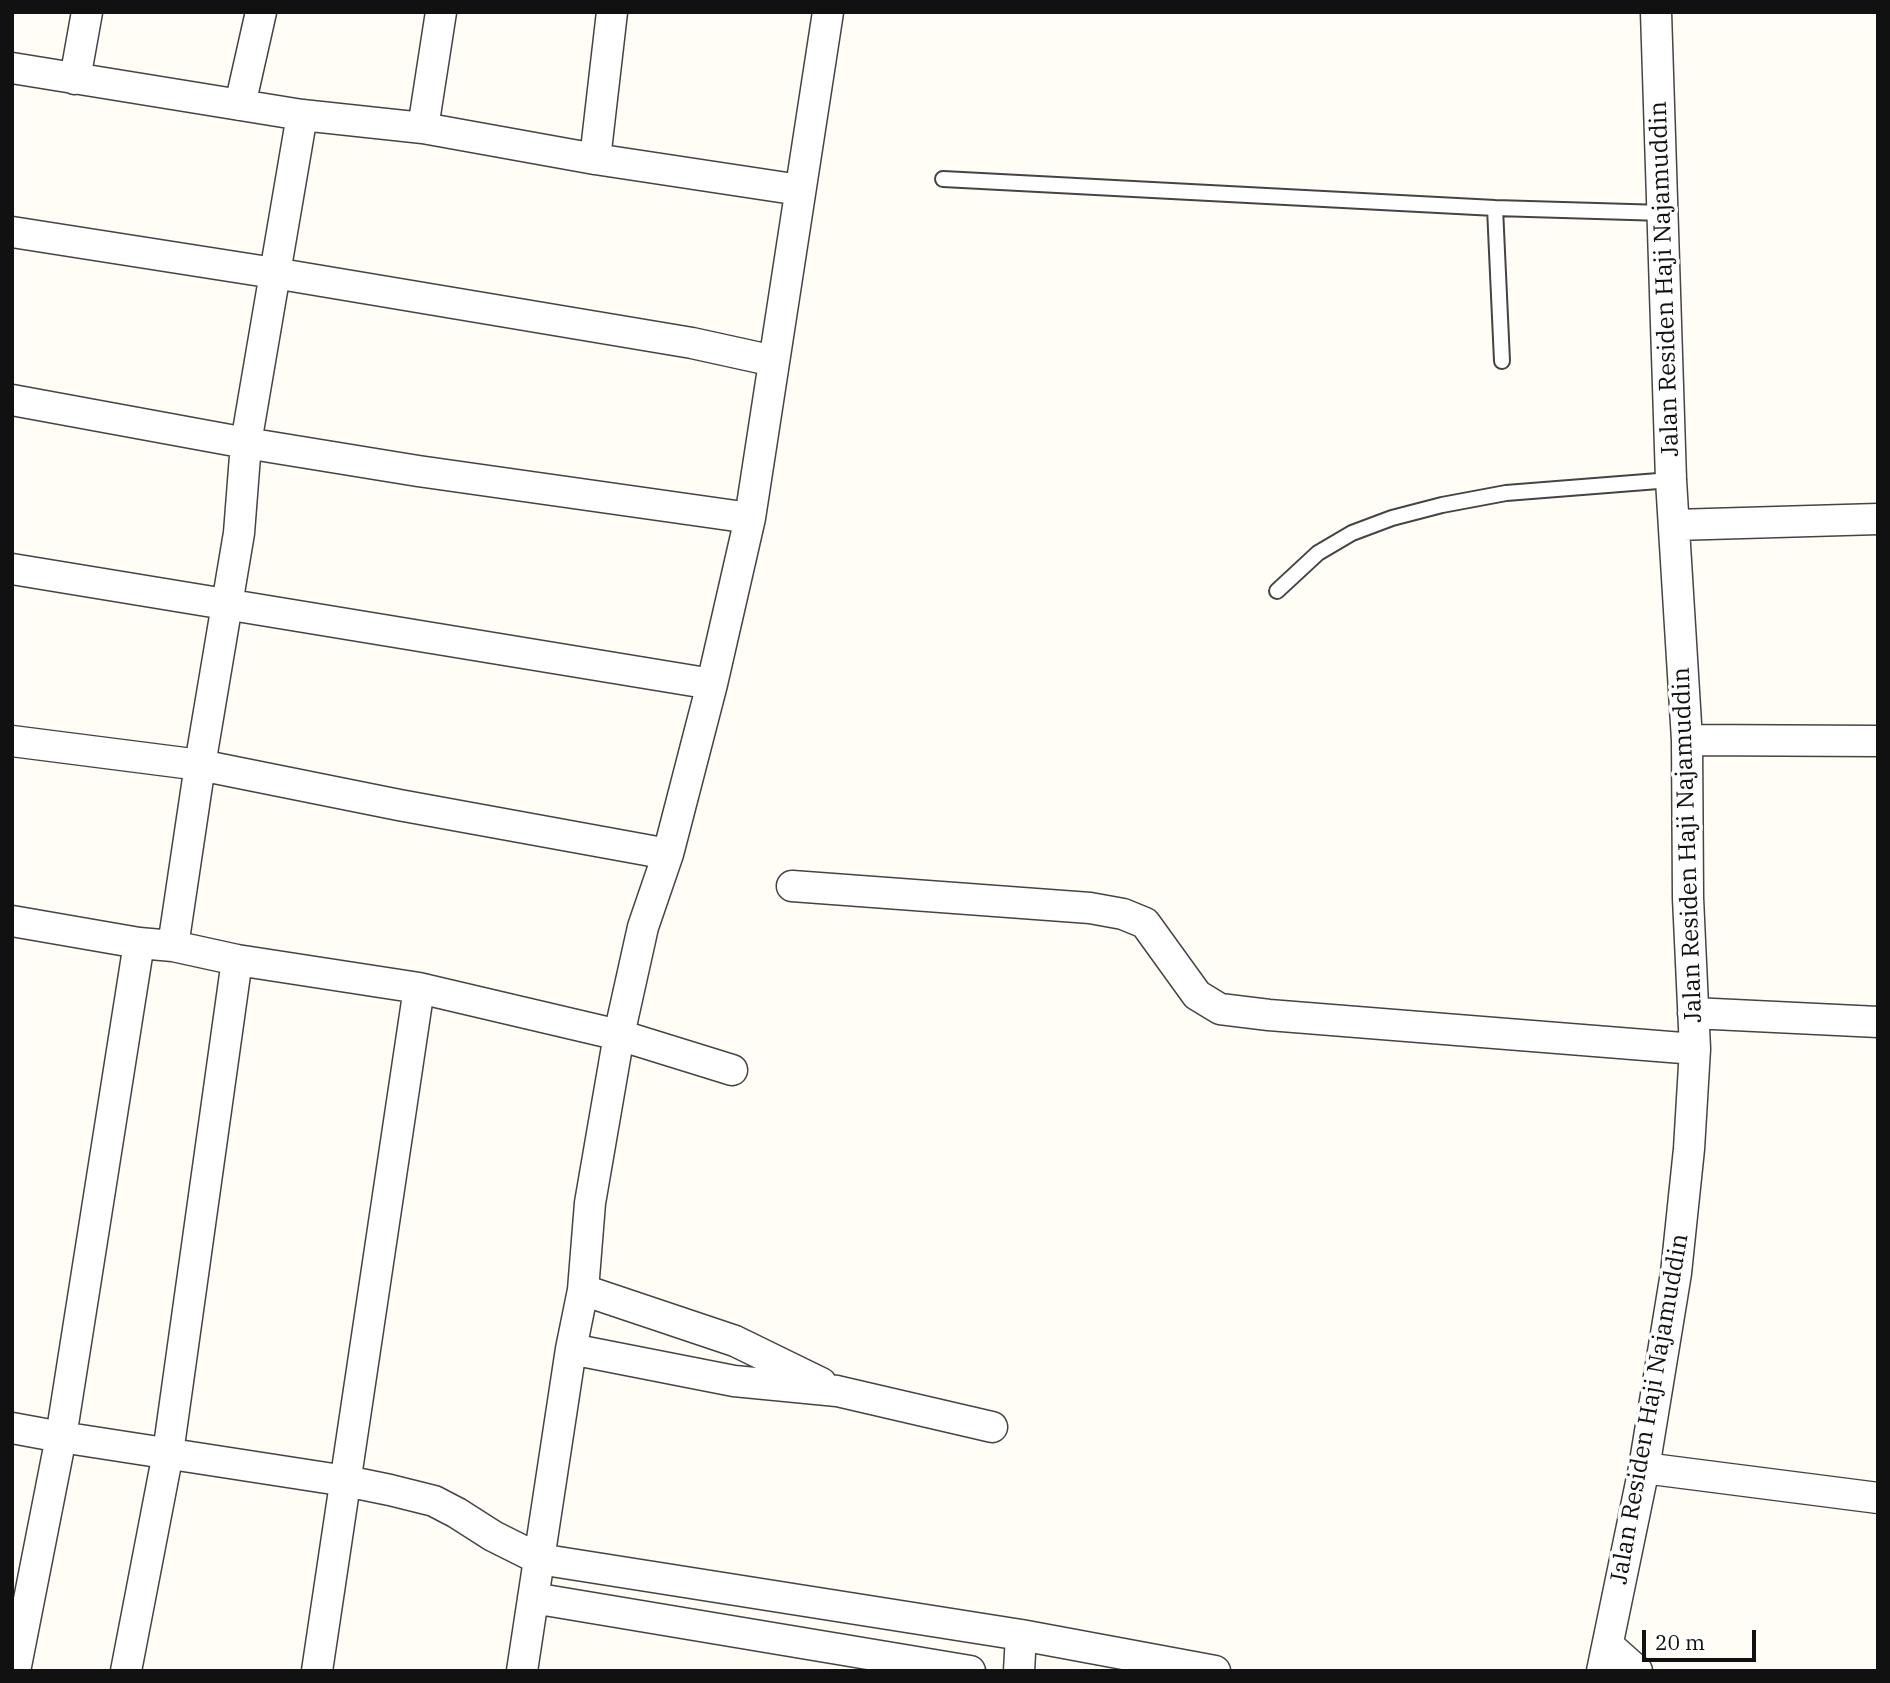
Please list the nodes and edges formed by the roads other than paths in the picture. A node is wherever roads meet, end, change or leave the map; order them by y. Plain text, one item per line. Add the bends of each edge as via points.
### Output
1 (87, 12) edge
2 (261, 12) edge
3 (441, 12) edge
4 (612, 12) edge
5 (828, 12) edge
6 (1656, 12) edge
7 (12, 68) edge
8 (75, 79) junction
9 (240, 105) junction
10 (303, 115) junction
11 (424, 128) junction
12 (595, 159) junction
13 (943, 179) dead end
14 (800, 190) junction
15 (1495, 208) junction
16 (1664, 213) junction
17 (12, 232) edge
18 (274, 273) junction
19 (774, 361) junction
20 (1502, 362) dead end
21 (12, 400) edge
22 (246, 443) junction
23 (1671, 480) junction
24 (750, 518) junction
25 (1878, 519) edge
26 (1675, 525) junction
27 (12, 569) edge
28 (1276, 591) dead end
29 (228, 604) junction
30 (712, 684) junction
31 (1687, 740) junction
32 (12, 741) edge
33 (1878, 741) edge
34 (200, 765) junction
35 (668, 854) junction
36 (792, 886) dead end
37 (12, 921) edge
38 (139, 943) junction
39 (173, 946) junction
40 (237, 960) junction
41 (419, 988) junction
42 (1693, 1013) junction
43 (1878, 1022) edge
44 (619, 1035) junction
45 (1695, 1049) junction
46 (732, 1070) dead end
47 (583, 1290) junction
48 (571, 1349) junction
49 (836, 1391) junction
50 (992, 1427) dead end
51 (12, 1428) edge
52 (61, 1437) junction
53 (168, 1453) junction
54 (1644, 1468) junction
55 (346, 1481) junction
56 (1878, 1498) edge
57 (539, 1559) junction
58 (533, 1598) junction
59 (1021, 1635) junction
60 (1606, 1659) edge
61 (1139, 1664) edge
62 (15, 1671) edge
63 (126, 1671) edge
64 (317, 1671) edge
65 (522, 1671) edge
66 (970, 1671) edge
67 (1019, 1671) edge
68 (1215, 1671) edge
69 (1637, 1671) edge

1 - 8 street
2 - 9 street
3 - 11 street
4 - 12 street
5 - 14 street
6 - 16 street, Jalan Residen Haji Najamuddin
7 - 8 street
8 - 9 street
9 - 10 street
10 - 11 street
10 - 18 street
11 - 12 street
12 - 14 street
13 - 15 lane
14 - 19 street
15 - 16 lane
15 - 20 lane
16 - 23 street, Jalan Residen Haji Najamuddin
17 - 18 street
18 - 19 street via 692,343
18 - 22 street
19 - 24 street
21 - 22 street
22 - 24 street
22 - 29 street
23 - 26 street, Jalan Residen Haji Najamuddin
23 - 28 lane via 1506,493 1392,518 1352,533 1318,553
24 - 30 street
25 - 26 street
26 - 31 street, Jalan Residen Haji Najamuddin
27 - 29 street
29 - 30 street
29 - 34 street
30 - 35 street
31 - 33 street
31 - 42 street, Jalan Residen Haji Najamuddin
32 - 34 street
34 - 35 street
34 - 39 street
35 - 44 street via 643,928
36 - 45 street via 1123,914 1145,923 1197,995 1220,1009
37 - 38 street
38 - 39 street
38 - 52 street
39 - 40 street
40 - 41 street
40 - 53 street
41 - 44 street
41 - 55 street
42 - 43 street
42 - 45 street, Jalan Residen Haji Najamuddin
44 - 46 street
44 - 47 street via 590,1203
45 - 54 street, Jalan Residen Haji Najamuddin via 1676,1273
47 - 48 street
47 - 49 street via 735,1341
48 - 49 street via 734,1381
48 - 57 street
49 - 50 street
51 - 52 street
52 - 53 street
52 - 62 street
53 - 55 street
53 - 63 street
54 - 56 street
54 - 60 street, Jalan Residen Haji Najamuddin
55 - 57 street via 434,1501
55 - 64 street
57 - 58 street
57 - 59 street
58 - 65 street
58 - 66 street
59 - 61 street
59 - 67 street
60 - 69 street
61 - 68 street

